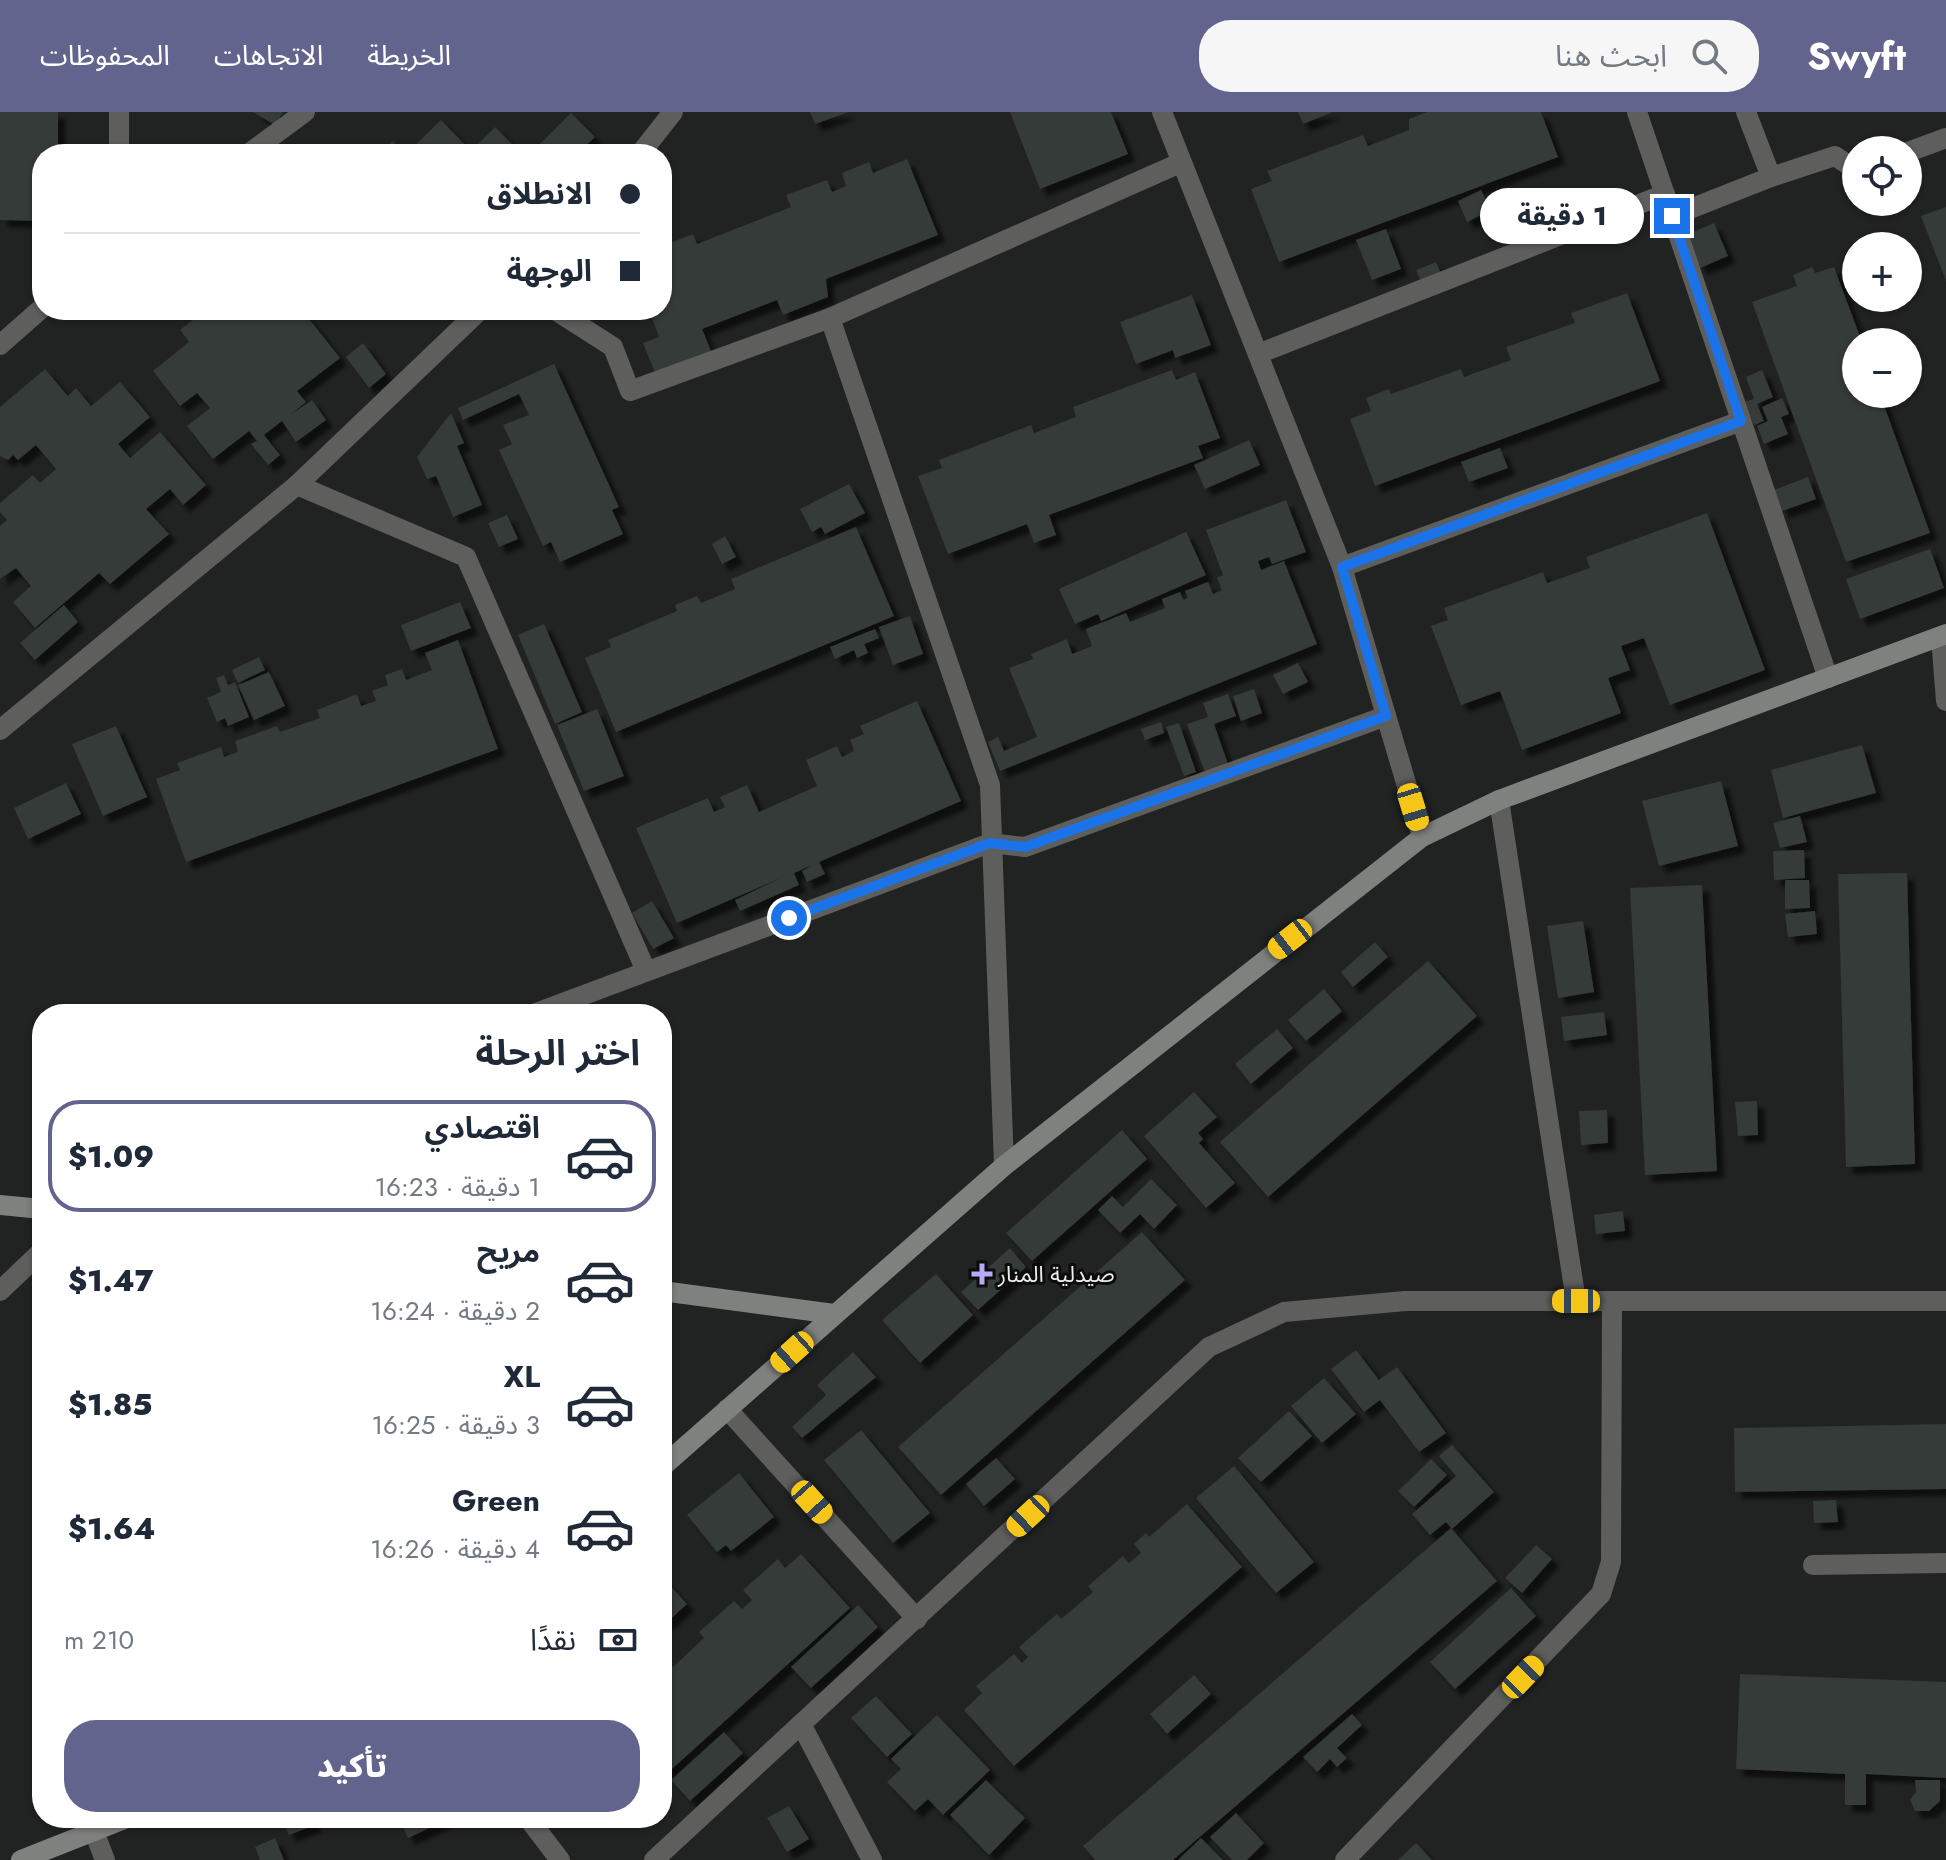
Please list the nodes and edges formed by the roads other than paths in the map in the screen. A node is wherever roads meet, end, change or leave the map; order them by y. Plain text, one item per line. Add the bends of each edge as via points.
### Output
1 (119, 112) edge
2 (305, 112) edge
3 (673, 112) edge
4 (1637, 112) edge
5 (1746, 112) edge
6 (1165, 113) edge
7 (1946, 138) edge
8 (119, 144) edge
9 (262, 144) edge
10 (648, 144) edge
11 (1922, 147) edge
12 (1842, 161) edge
13 (1180, 163) junction
14 (1771, 177) junction
15 (1665, 194) junction
16 (1672, 216) junction
17 (32, 317) edge
18 (830, 318) junction
19 (470, 320) edge
20 (571, 320) edge
21 (0, 345) edge
22 (1258, 354) junction
23 (1741, 421) junction
24 (297, 485) junction
25 (1342, 567) junction
26 (1943, 636) edge
27 (1828, 678) junction
28 (1946, 701) edge
29 (1386, 716) junction
30 (0, 730) edge
31 (1499, 800) junction
32 (1422, 837) junction
33 (990, 843) junction
34 (646, 971) junction
35 (559, 1004) edge
36 (1004, 1166) junction
37 (0, 1205) edge
38 (32, 1208) edge
39 (32, 1261) edge
40 (0, 1291) edge
41 (672, 1292) edge
42 (1576, 1301) junction
43 (1612, 1301) junction
44 (1946, 1301) edge
45 (834, 1314) junction
46 (727, 1409) junction
47 (672, 1458) edge
48 (1946, 1563) edge
49 (1813, 1565) dead end
50 (917, 1619) junction
51 (801, 1724) junction
52 (107, 1828) edge
53 (536, 1828) edge
54 (95, 1834) junction
55 (21, 1860) edge
56 (105, 1860) edge
57 (560, 1860) edge
58 (654, 1860) edge
59 (872, 1860) edge
60 (1345, 1860) edge

1 - 8 street
2 - 9 street
3 - 10 street
4 - 15 street
5 - 14 street
6 - 13 street
7 - 11 street
12 - 14 street via 1835,156
13 - 18 street
13 - 22 street
14 - 16 street
15 - 16 street
15 - 22 street
16 - 23 street
17 - 21 street
18 - 20 street via 630,391 613,347
18 - 33 street via 990,785
19 - 24 street
22 - 25 street
23 - 25 street
23 - 27 street
24 - 30 street
24 - 34 street via 466,557
25 - 29 street
26 - 27 street
26 - 28 street
27 - 31 street
29 - 32 street
29 - 33 street via 1025,847
31 - 32 street
31 - 42 street
32 - 36 street
33 - 34 street
33 - 36 street
34 - 35 street
36 - 45 street
37 - 38 street
39 - 40 street
41 - 45 street
42 - 43 street
42 - 50 street via 1405,1301 1284,1312 1209,1347
43 - 44 street
43 - 60 street via 1611,1562 1601,1594
45 - 46 street
46 - 47 street
46 - 50 street
48 - 49 street
50 - 51 street
51 - 58 street
51 - 59 street
52 - 54 street
53 - 57 street
54 - 55 street
54 - 56 street

